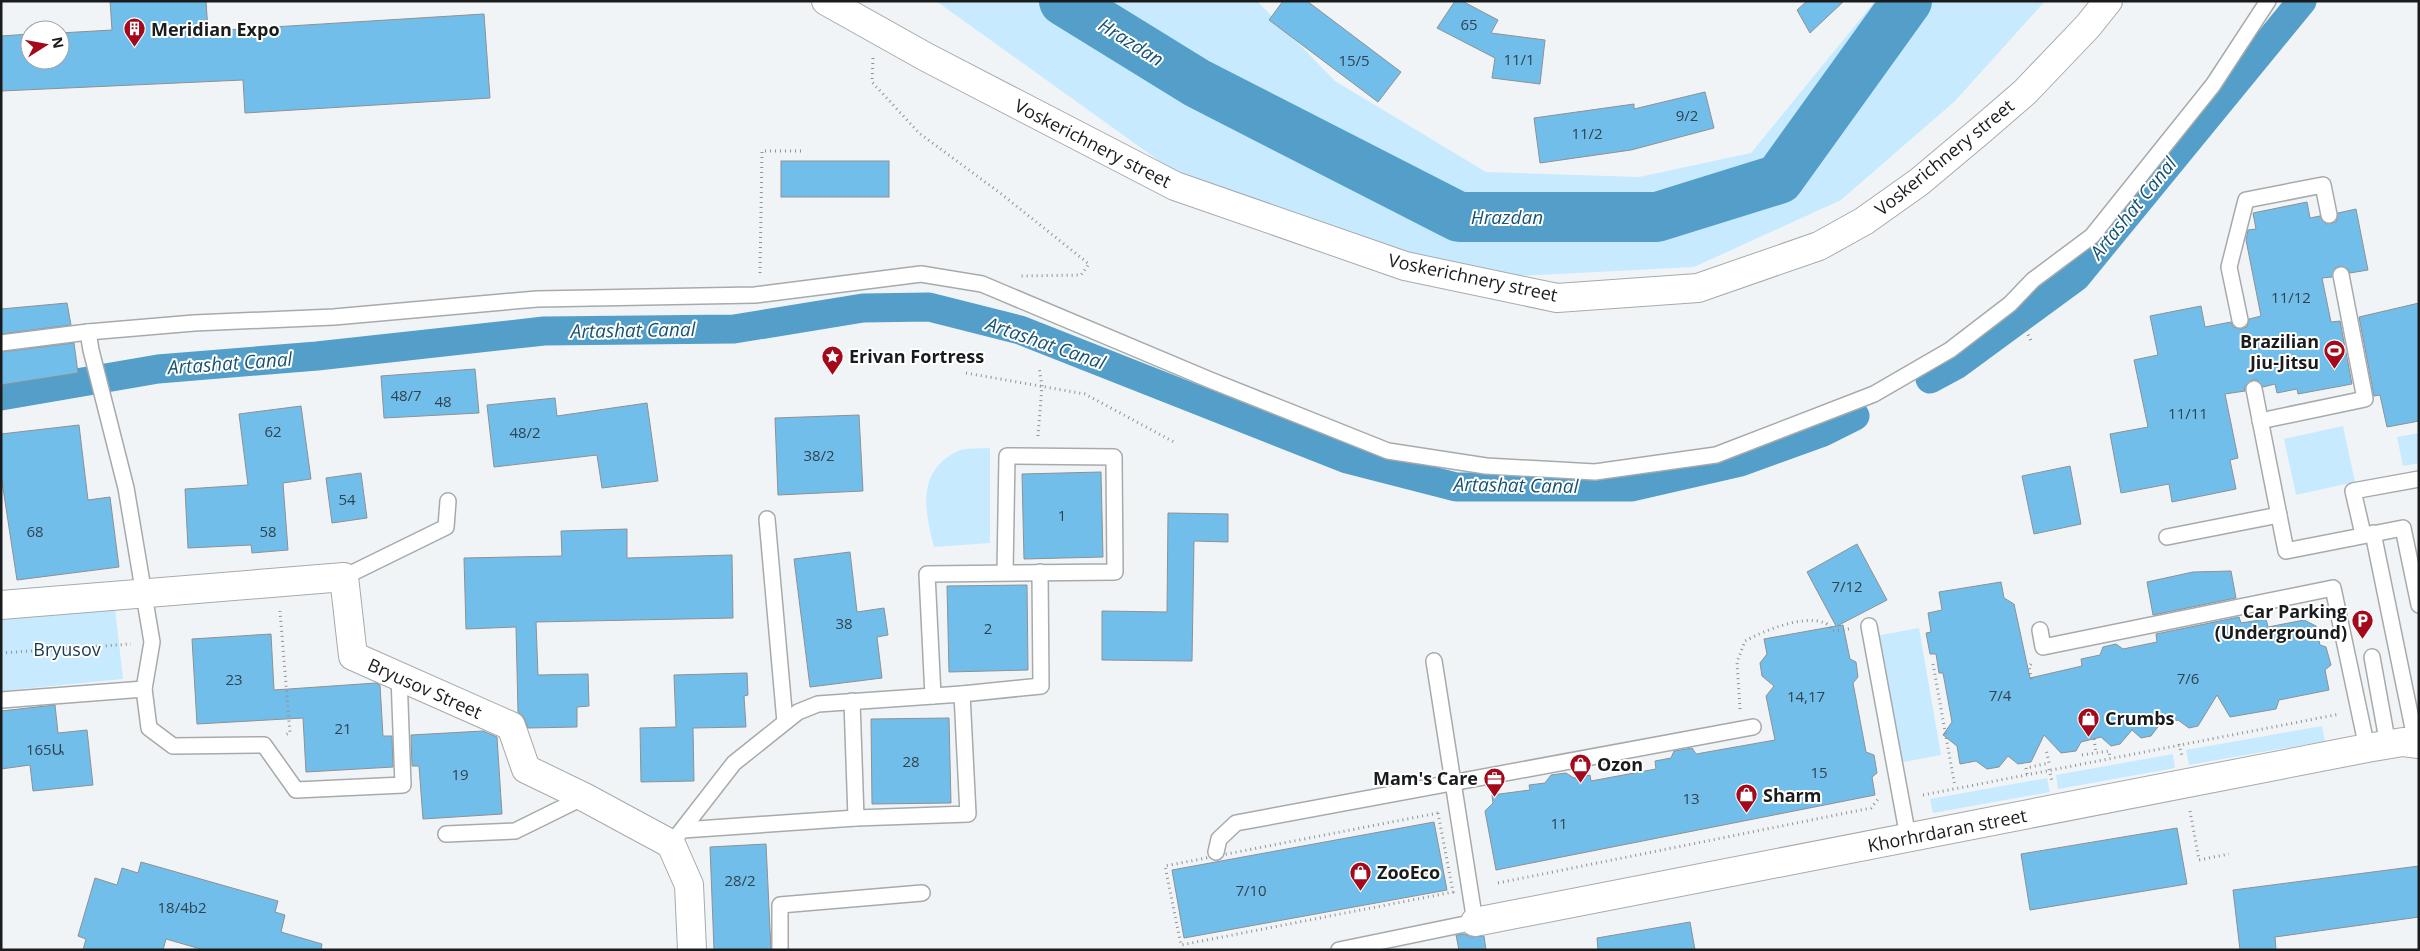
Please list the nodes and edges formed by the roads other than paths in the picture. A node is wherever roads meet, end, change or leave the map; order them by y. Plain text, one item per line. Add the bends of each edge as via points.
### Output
1 (826, 1) edge
2 (2108, 1) edge
3 (2268, 1) edge
4 (2329, 215) dead end
5 (2341, 275) dead end
6 (2240, 320) dead end
7 (88, 332) junction
8 (1, 343) edge
9 (2254, 389) dead end
10 (2260, 420) junction
11 (2419, 479) edge
12 (448, 501) dead end
13 (2279, 515) junction
14 (767, 518) dead end
15 (2368, 534) junction
16 (2167, 537) dead end
17 (1005, 572) junction
18 (1040, 572) junction
19 (344, 577) junction
20 (143, 594) junction
21 (1, 605) edge
22 (2419, 605) edge
23 (1869, 626) road end
24 (2040, 630) dead end
25 (2372, 657) dead end
26 (1434, 661) dead end
27 (399, 676) junction
28 (144, 689) junction
29 (962, 694) junction
30 (933, 696) junction
31 (1, 700) edge
32 (852, 701) junction
33 (785, 722) junction
34 (1748, 728) road end
35 (2418, 743) edge
36 (2378, 746) junction
37 (1453, 782) junction
38 (584, 797) junction
39 (856, 818) junction
40 (446, 834) dead end
41 (677, 837) junction
42 (1908, 837) junction
43 (1216, 852) dead end
44 (922, 894) dead end
45 (1475, 922) junction
46 (692, 950) edge
47 (780, 950) edge
48 (1339, 950) edge

1 - 2 street, Voskerichnery street via 926,57 1175,186 1405,266 1557,298 1698,288 1819,246 1864,221 1981,130 2025,92
3 - 7 lane via 2214,85 2092,236 2033,280 2010,304 1950,350 1874,394 1716,455 1595,472 1486,466 1388,451 982,284 920,274 755,295 537,299 334,317 194,323
4 - 6 lane via 2323,185 2246,200 2229,266
5 - 10 lane via 2365,399
7 - 8 lane
7 - 20 lane via 126,488
9 - 10 lane
10 - 13 lane
11 - 15 lane via 2353,491
12 - 19 lane via 446,527
13 - 15 lane via 2286,551
13 - 16 lane
14 - 33 lane
15 - 22 lane via 2403,528
15 - 35 lane
17 - 18 lane
17 - 18 lane via 1007,456 1114,456 1115,572
17 - 30 lane via 927,574
18 - 29 lane via 1042,686
19 - 20 street
19 - 27 street, Bryusov Street via 353,656
20 - 21 street
20 - 28 lane via 152,642
23 - 42 lane
24 - 36 lane via 2043,647 2332,588 2357,710
25 - 36 lane
26 - 37 lane
27 - 28 lane via 403,785 296,790 264,745 173,746 149,728
27 - 38 street, Bryusov Street via 511,726 526,769
28 - 31 lane
29 - 30 lane
29 - 39 lane via 968,814
30 - 32 lane
32 - 33 lane via 818,704 798,712
32 - 39 lane
33 - 41 lane via 734,763
34 - 37 lane
35 - 36 street, Khorhrdaran street
36 - 42 street, Khorhrdaran street
37 - 43 lane via 1236,823 1219,839
37 - 45 lane
38 - 40 lane via 515,830
38 - 41 street, Bryusov Street
39 - 41 lane
41 - 46 street via 689,885
42 - 45 street, Khorhrdaran street
44 - 47 lane via 780,905
45 - 48 lane

